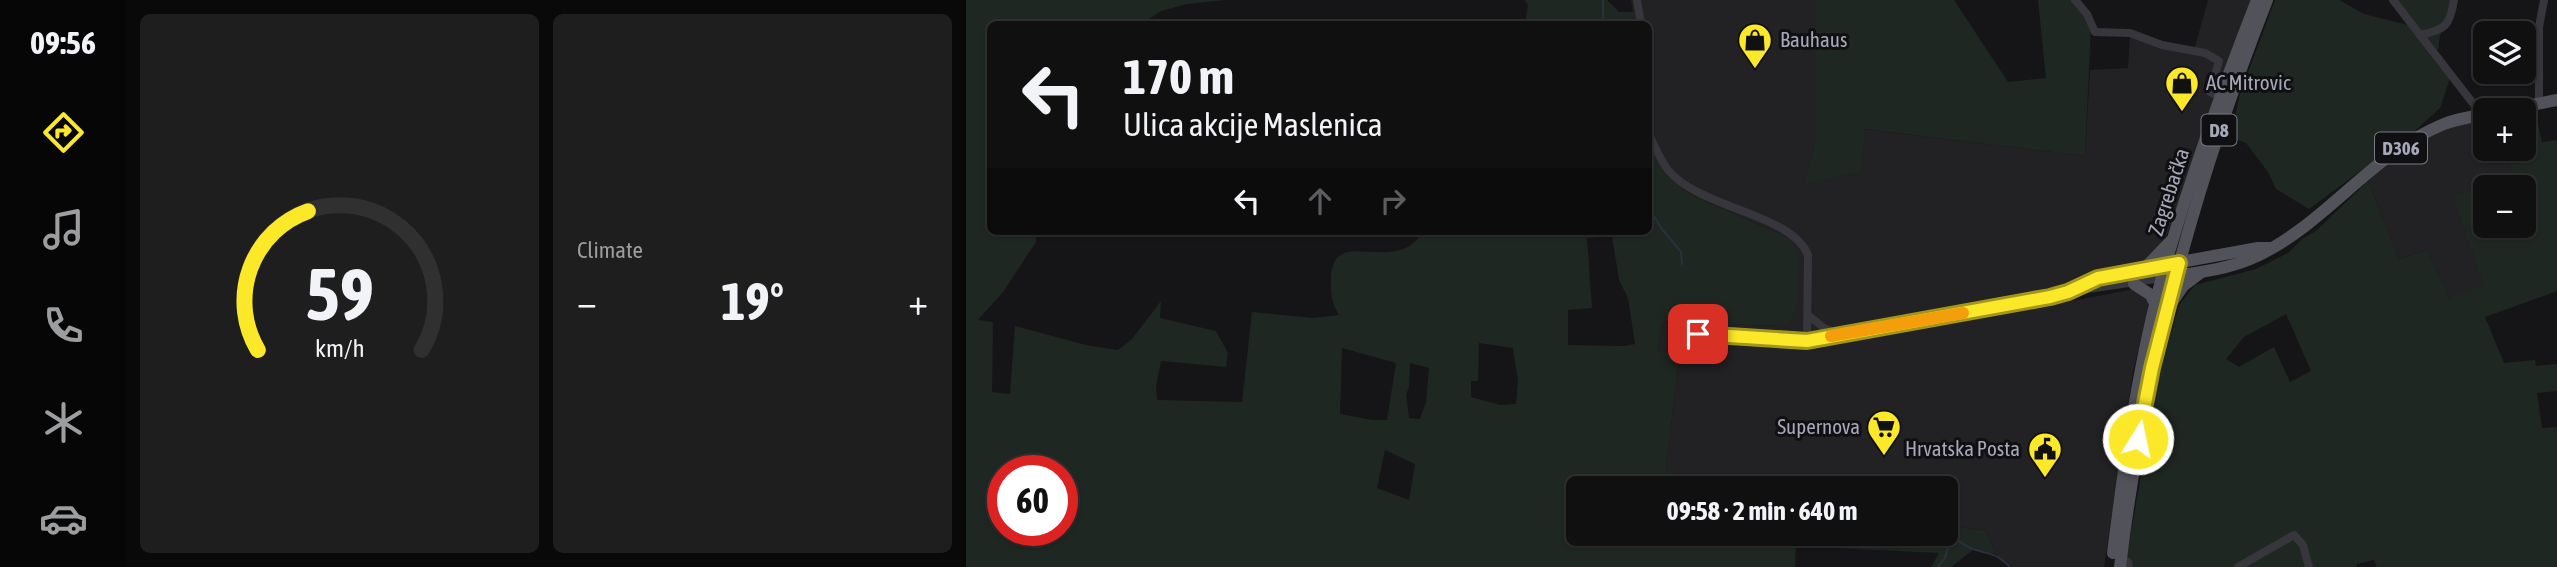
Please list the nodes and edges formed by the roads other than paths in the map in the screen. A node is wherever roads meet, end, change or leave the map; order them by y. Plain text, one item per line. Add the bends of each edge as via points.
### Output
1 (1637, 0) edge
2 (2075, 0) edge
3 (2257, 0) edge
4 (2267, 0) edge
5 (2393, 0) edge
6 (2454, 0) edge
7 (2544, 0) edge
8 (1640, 21) edge
9 (2420, 35) junction
10 (2221, 97) junction
11 (2557, 100) edge
12 (2473, 102) edge
13 (2539, 104) junction
14 (2536, 105) edge
15 (2473, 117) edge
16 (1652, 141) edge
17 (2188, 233) junction
18 (2174, 239) junction
19 (2271, 248) junction
20 (2212, 257) junction
21 (2172, 264) junction
22 (2144, 269) junction
23 (2205, 271) junction
24 (2169, 277) junction
25 (2134, 284) junction
26 (2068, 292) junction
27 (2161, 307) junction
28 (1808, 315) junction
29 (1698, 334) dead end
30 (1842, 335) junction
31 (1807, 341) junction
32 (2120, 565) edge
33 (2238, 567) edge
34 (2309, 567) edge

1 - 8 street
2 - 10 street via 2095,32 2130,33 2162,45 2205,52 2219,61 2210,92
3 - 10 main road, Zagrebačka / D8
4 - 17 main road, Zagrebačka / D8 via 2206,166
5 - 9 street
6 - 9 street via 2442,30
7 - 13 street via 2539,27
9 - 12 street
10 - 18 main road, Zagrebačka / D8
11 - 13 main road
13 - 14 main road
15 - 19 main road, D306 via 2446,123 2417,137 2304,229
16 - 28 street via 1670,172 1690,187 1779,227 1804,246
17 - 20 main road via 2194,248
17 - 21 main road, Zagrebačka / D8
18 - 21 main road, Zagrebačka / D8
18 - 22 main road
19 - 20 main road, D306
19 - 23 main road, D306 via 2252,259
20 - 21 main road, D306
21 - 22 street
21 - 24 main road, Zagrebačka / D8
22 - 26 street via 2098,278
23 - 24 main road, D306
23 - 27 main road
24 - 25 street
24 - 27 main road, D8
25 - 26 street
25 - 27 main road
26 - 30 street
27 - 32 main road, D8 via 2129,436
28 - 30 street
28 - 31 street
29 - 31 street
30 - 31 street
33 - 34 street via 2294,535 2303,545

